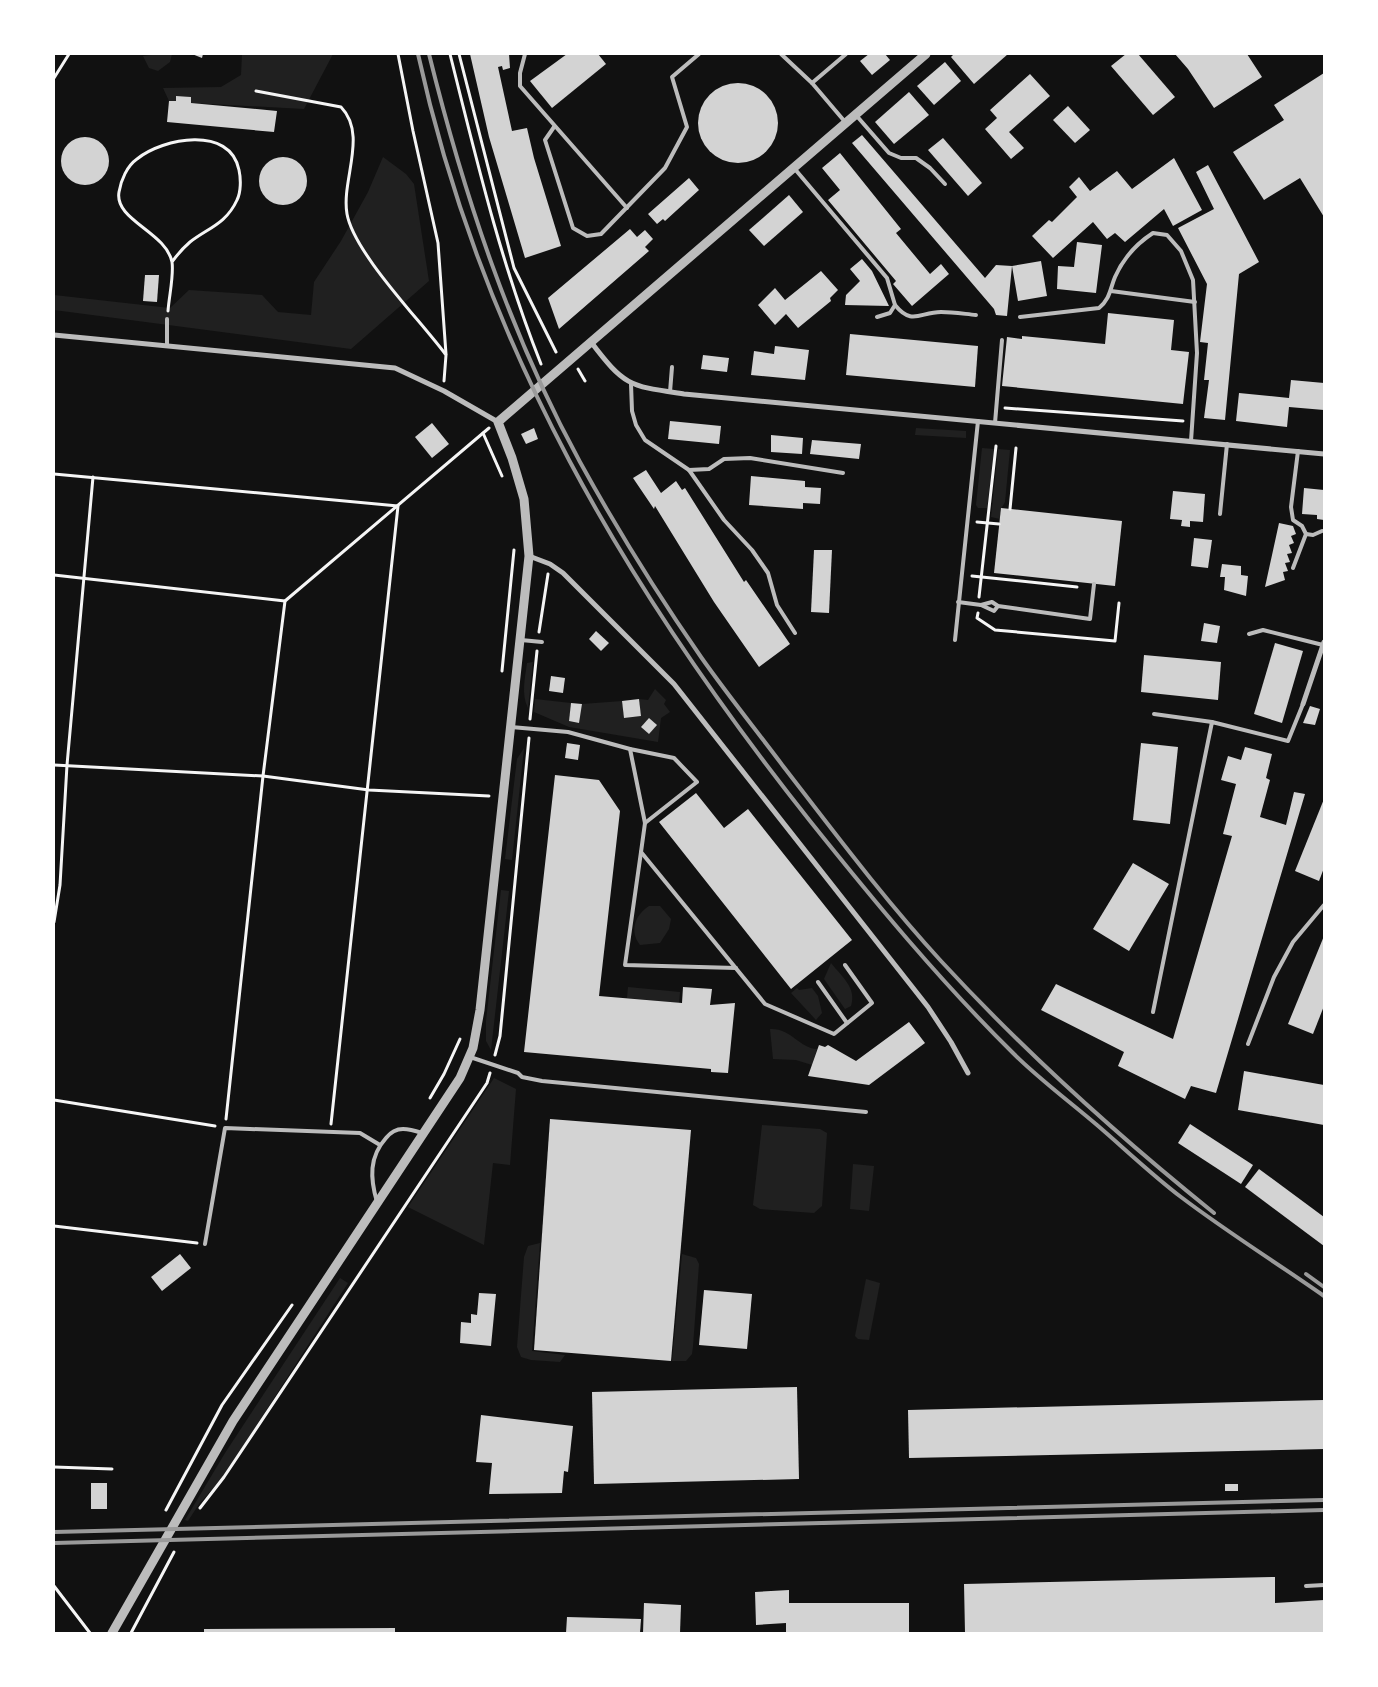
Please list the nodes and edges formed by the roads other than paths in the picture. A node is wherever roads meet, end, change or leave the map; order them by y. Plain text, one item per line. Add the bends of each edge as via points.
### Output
1 (525, 54) edge
2 (699, 54) edge
3 (781, 54) edge
4 (846, 54) edge
5 (926, 54) edge
6 (812, 83) junction
7 (856, 114) junction
8 (846, 123) junction
9 (554, 127) junction
10 (794, 168) junction
11 (945, 184) dead end
12 (627, 208) junction
13 (1111, 291) junction
14 (1195, 302) junction
15 (895, 305) junction
16 (976, 315) dead end
17 (877, 317) dead end
18 (1020, 318) dead end
19 (167, 319) road end
20 (54, 335) edge
21 (1002, 340) dead end
22 (592, 342) junction
23 (166, 346) junction
24 (672, 367) dead end
25 (631, 384) junction
26 (670, 392) junction
27 (978, 421) junction
28 (498, 422) junction
29 (995, 423) junction
30 (1191, 441) junction
31 (1227, 444) junction
32 (1298, 452) junction
33 (1324, 454) edge
34 (689, 470) junction
35 (843, 473) dead end
36 (1220, 514) dead end
37 (1322, 531) dead end
38 (1306, 534) junction
39 (965, 538) junction
40 (972, 539) dead end
41 (529, 556) junction
42 (1293, 568) dead end
43 (1094, 584) dead end
44 (958, 602) junction
45 (980, 605) junction
46 (998, 606) junction
47 (795, 633) dead end
48 (1249, 634) dead end
49 (521, 640) junction
50 (955, 640) dead end
51 (542, 642) dead end
52 (1324, 644) edge
53 (1303, 704) joint
54 (1154, 714) dead end
55 (1212, 722) junction
56 (511, 727) junction
57 (630, 749) junction
58 (645, 823) junction
59 (641, 852) junction
60 (1324, 905) edge
61 (845, 965) dead end
62 (736, 968) junction
63 (818, 982) dead end
64 (1153, 1012) dead end
65 (847, 1023) junction
66 (1248, 1044) dead end
67 (470, 1057) junction
68 (968, 1073) dead end
69 (866, 1112) dead end
70 (425, 1133) junction
71 (380, 1145) junction
72 (377, 1204) junction
73 (205, 1244) road end
74 (1324, 1585) edge
75 (1306, 1586) dead end
76 (112, 1633) edge

1 - 9 lane via 520,86
2 - 12 lane via 672,76 687,127 665,168
3 - 6 lane
4 - 6 lane
5 - 7 street
6 - 8 lane
7 - 8 street
7 - 11 lane via 889,152 901,158 916,158
8 - 10 street
9 - 12 lane
9 - 12 lane via 545,140 573,228 587,236 600,234
10 - 15 lane via 887,278
10 - 22 street
13 - 14 lane
13 - 14 lane via 1122,263 1132,250 1153,233 1164,233 1181,251 1193,280
13 - 18 lane via 1099,308
14 - 30 lane via 1197,353
15 - 16 lane via 902,313 914,318 940,312
15 - 17 lane via 890,313
19 - 23 lane
20 - 23 street
21 - 29 lane
22 - 25 street via 616,373
22 - 28 street
23 - 28 street via 395,368
24 - 26 lane
25 - 26 street
25 - 34 lane via 632,411 645,440
26 - 27 street
27 - 29 street
27 - 39 lane
28 - 41 street via 524,499
29 - 30 street
30 - 31 street
31 - 32 street
31 - 36 lane
32 - 33 street
32 - 38 lane via 1291,507 1293,520 1302,526
34 - 35 lane via 709,469 724,459 750,458
34 - 47 lane via 724,520 768,573 778,605
37 - 38 lane
38 - 42 lane
39 - 40 lane
39 - 44 lane
41 - 49 street
41 - 68 street via 563,573 674,684 928,1007
43 - 46 lane via 1090,619
44 - 45 lane
44 - 50 lane
45 - 46 lane via 992,602
45 - 46 lane via 994,611
48 - 52 lane via 1263,630
49 - 51 lane
49 - 56 street
52 - 53 street
53 - 55 lane via 1288,741
54 - 55 lane
55 - 64 lane
56 - 57 lane via 568,732
56 - 67 street via 480,1010
57 - 58 lane
57 - 58 lane via 674,758 697,782
58 - 59 lane
59 - 62 lane
59 - 62 lane via 625,965
60 - 66 lane via 1293,942 1274,977
61 - 65 lane via 872,1003
62 - 65 lane via 765,1004 834,1034
63 - 65 lane
67 - 69 lane via 522,1077 542,1081
67 - 70 street
70 - 71 lane via 395,1130
70 - 72 street
71 - 72 lane via 374,1156 372,1174
71 - 73 lane via 360,1133 225,1128
72 - 76 street via 233,1421
74 - 75 lane

